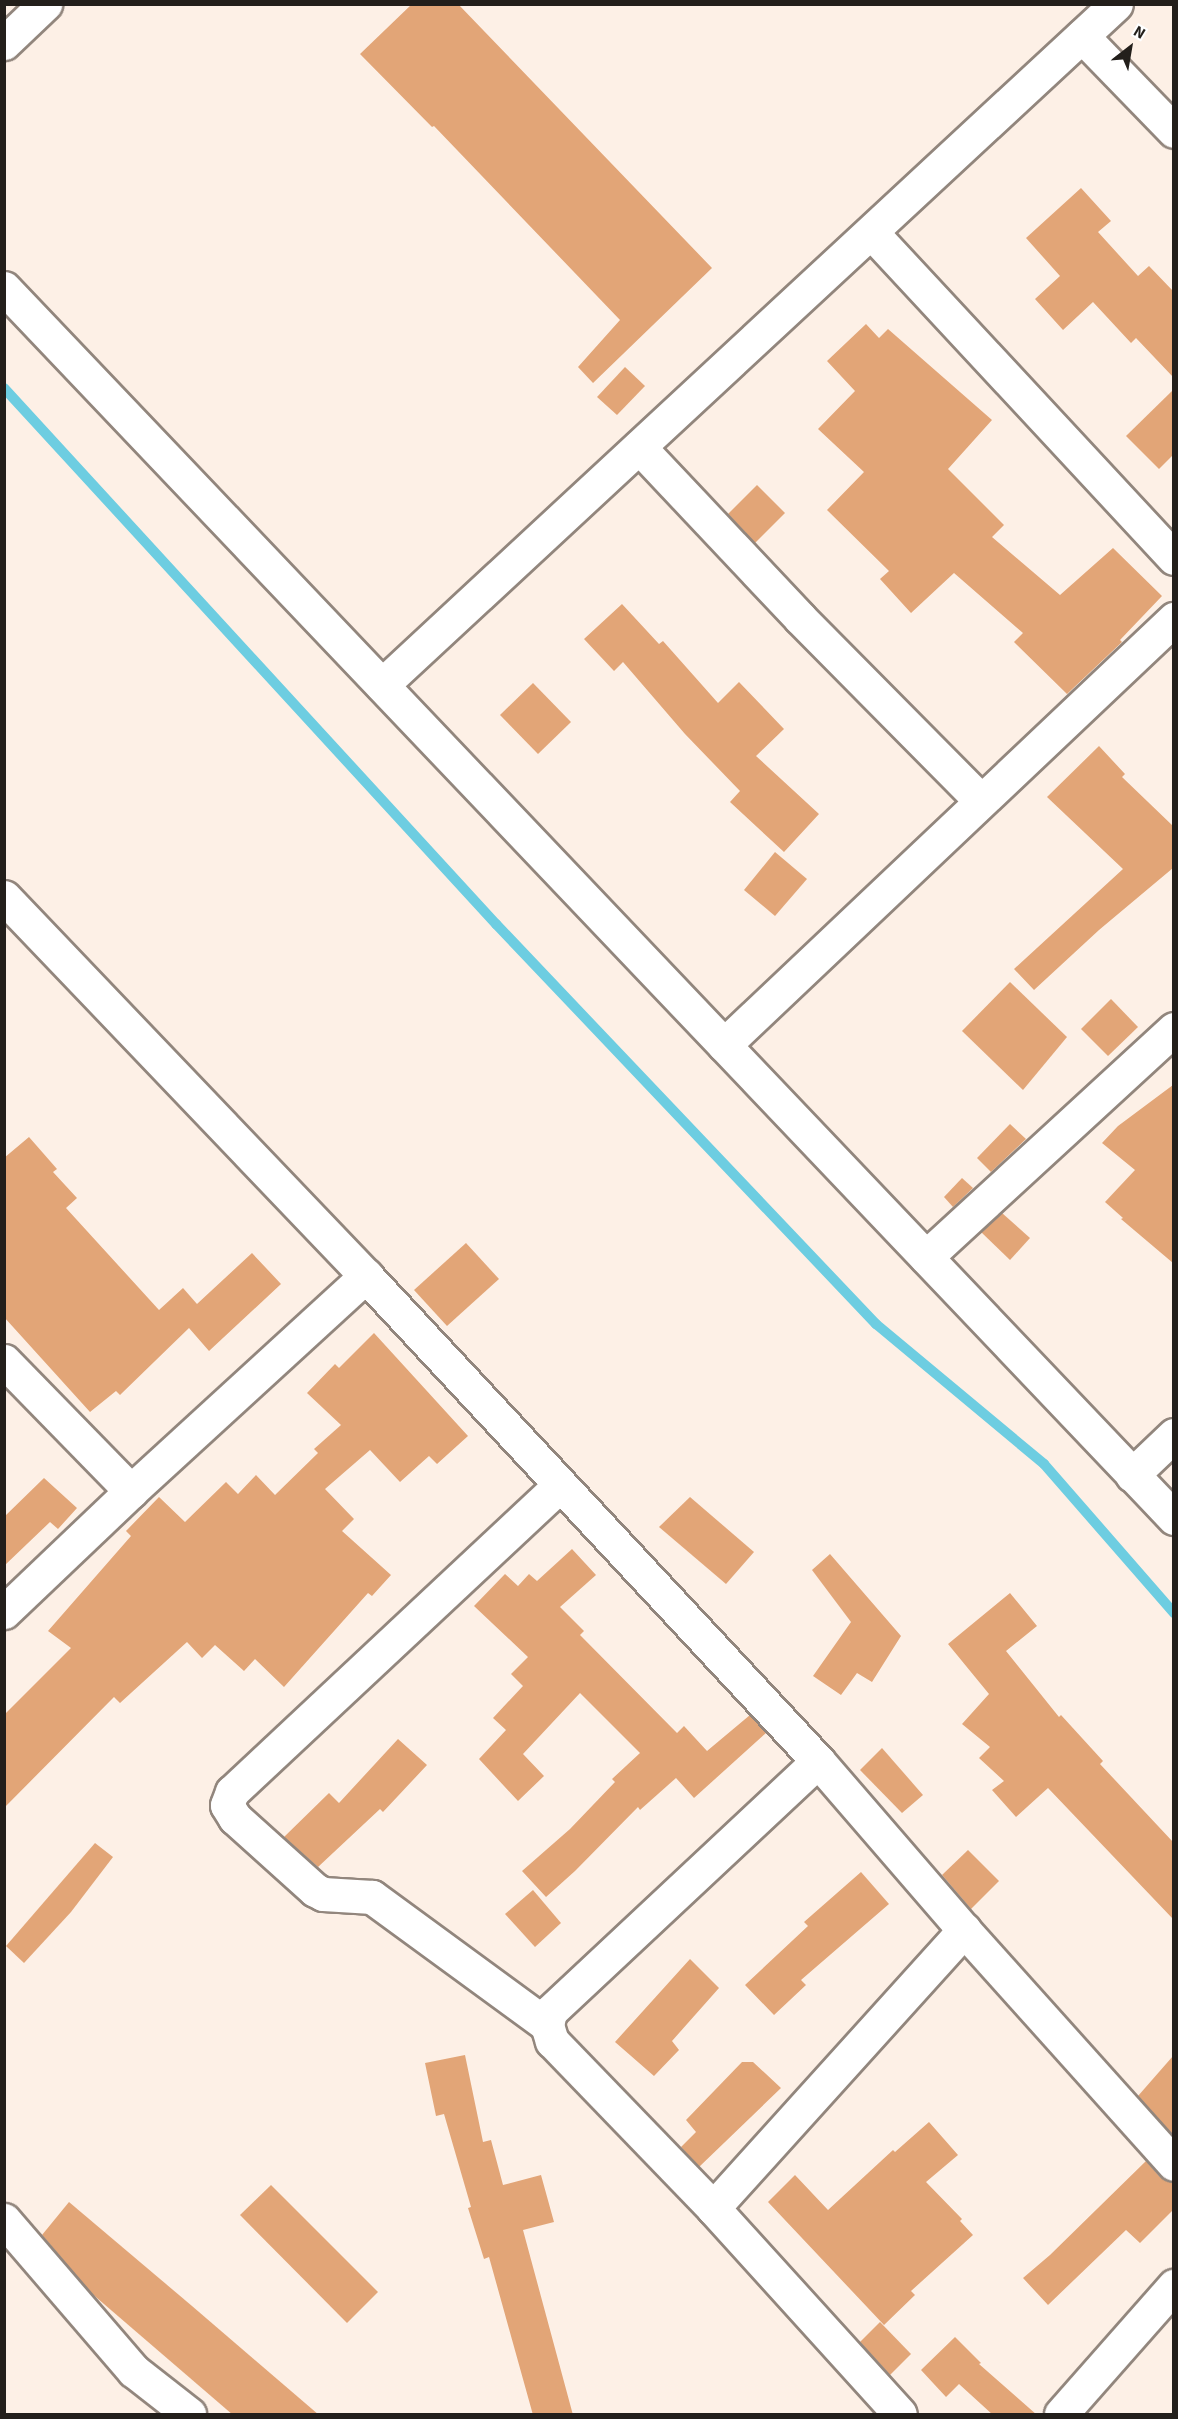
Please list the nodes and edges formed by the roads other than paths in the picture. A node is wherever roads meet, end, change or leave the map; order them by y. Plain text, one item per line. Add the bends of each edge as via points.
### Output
1 (45, 4) edge
2 (1116, 4) edge
3 (1082, 36) junction
4 (4, 43) edge
5 (1173, 131) edge
6 (871, 232) junction
7 (4, 288) edge
8 (639, 447) junction
9 (1173, 558) edge
10 (1173, 619) edge
11 (382, 685) junction
12 (981, 801) junction
13 (4, 897) edge
14 (1173, 1029) edge
15 (724, 1045) junction
16 (926, 1257) junction
17 (366, 1276) junction
18 (4, 1361) edge
19 (1173, 1435) edge
20 (1132, 1475) junction
21 (559, 1486) junction
22 (131, 1491) junction
23 (1173, 1518) edge
24 (4, 1612) edge
25 (818, 1761) junction
26 (964, 1930) junction
27 (547, 2025) junction
28 (1173, 2164) edge
29 (713, 2208) junction
30 (4, 2220) edge
31 (1173, 2286) edge
32 (189, 2415) edge
33 (900, 2415) edge
34 (1061, 2415) edge

1 - 4 street
2 - 3 street
3 - 5 street
3 - 6 street
6 - 8 street
6 - 9 street
7 - 11 street
8 - 11 street
8 - 12 street via 800,618
10 - 12 street
11 - 15 street
12 - 15 street
13 - 17 street
14 - 16 street
15 - 16 street
16 - 20 street
17 - 21 street
17 - 22 street
18 - 22 street
19 - 20 street
20 - 23 street
21 - 25 street
21 - 27 street via 232,1792 227,1805 236,1818 315,1890 372,1898
22 - 24 street
25 - 26 street
25 - 27 street via 550,2012
26 - 28 street
26 - 29 street
27 - 29 street via 552,2041
29 - 33 street
30 - 32 street via 134,2370
31 - 34 street

